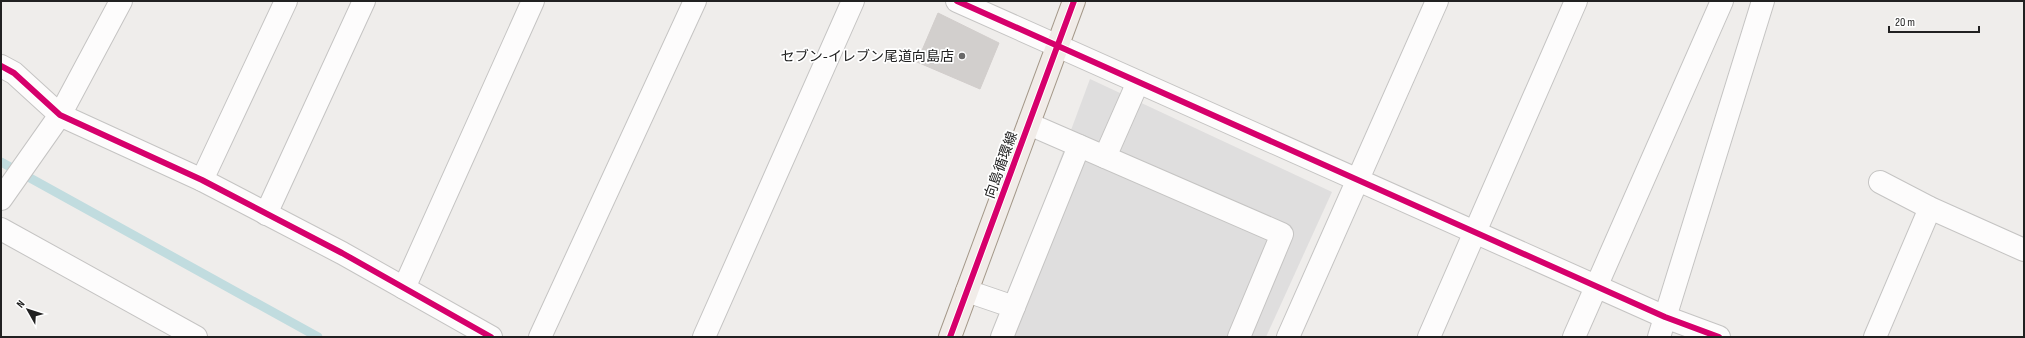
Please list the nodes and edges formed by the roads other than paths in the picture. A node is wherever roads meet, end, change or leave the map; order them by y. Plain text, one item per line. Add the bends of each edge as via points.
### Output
1 (121, 1) edge
2 (286, 1) edge
3 (364, 1) edge
4 (533, 1) edge
5 (695, 1) edge
6 (853, 1) edge
7 (957, 1) edge
8 (1074, 1) edge
9 (1437, 1) edge
10 (1576, 1) edge
11 (1722, 1) edge
12 (1763, 1) edge
13 (1057, 46) junction
14 (1, 66) edge
15 (1138, 82) junction
16 (60, 114) junction
17 (1029, 124) junction
18 (1079, 146) junction
19 (1105, 157) junction
20 (202, 180) junction
21 (1357, 180) junction
22 (1880, 182) dead end
23 (1, 199) edge
24 (1930, 208) junction
25 (266, 214) junction
26 (1, 229) edge
27 (1474, 232) junction
28 (2024, 250) edge
29 (1597, 287) junction
30 (404, 288) junction
31 (967, 291) junction
32 (1014, 307) junction
33 (1662, 327) edge
34 (196, 337) edge
35 (491, 337) edge
36 (540, 337) edge
37 (704, 337) edge
38 (950, 337) edge
39 (1002, 337) edge
40 (1240, 337) edge
41 (1288, 337) edge
42 (1429, 337) edge
43 (1574, 337) edge
44 (1719, 337) edge
45 (1875, 337) edge

1 - 16 street
2 - 20 street
3 - 25 street
4 - 30 street
5 - 36 street
6 - 37 street
7 - 13 street
8 - 13 main road, 向島循環線
9 - 21 street
10 - 27 street
11 - 29 street
12 - 33 street
13 - 15 street
13 - 17 main road, 向島循環線
14 - 16 street via 14,73
15 - 19 street
15 - 21 street
16 - 20 street
16 - 23 street
17 - 18 street
17 - 31 main road, 向島循環線
18 - 19 street
18 - 32 street
19 - 40 street via 1282,234
20 - 25 street
21 - 27 street
21 - 41 street
22 - 24 street
24 - 28 street
24 - 45 street
25 - 30 street
26 - 34 street
27 - 29 street
27 - 42 street
29 - 33 street
29 - 43 street
30 - 35 street
31 - 32 street
31 - 38 main road, 向島循環線
32 - 39 street
33 - 44 street

